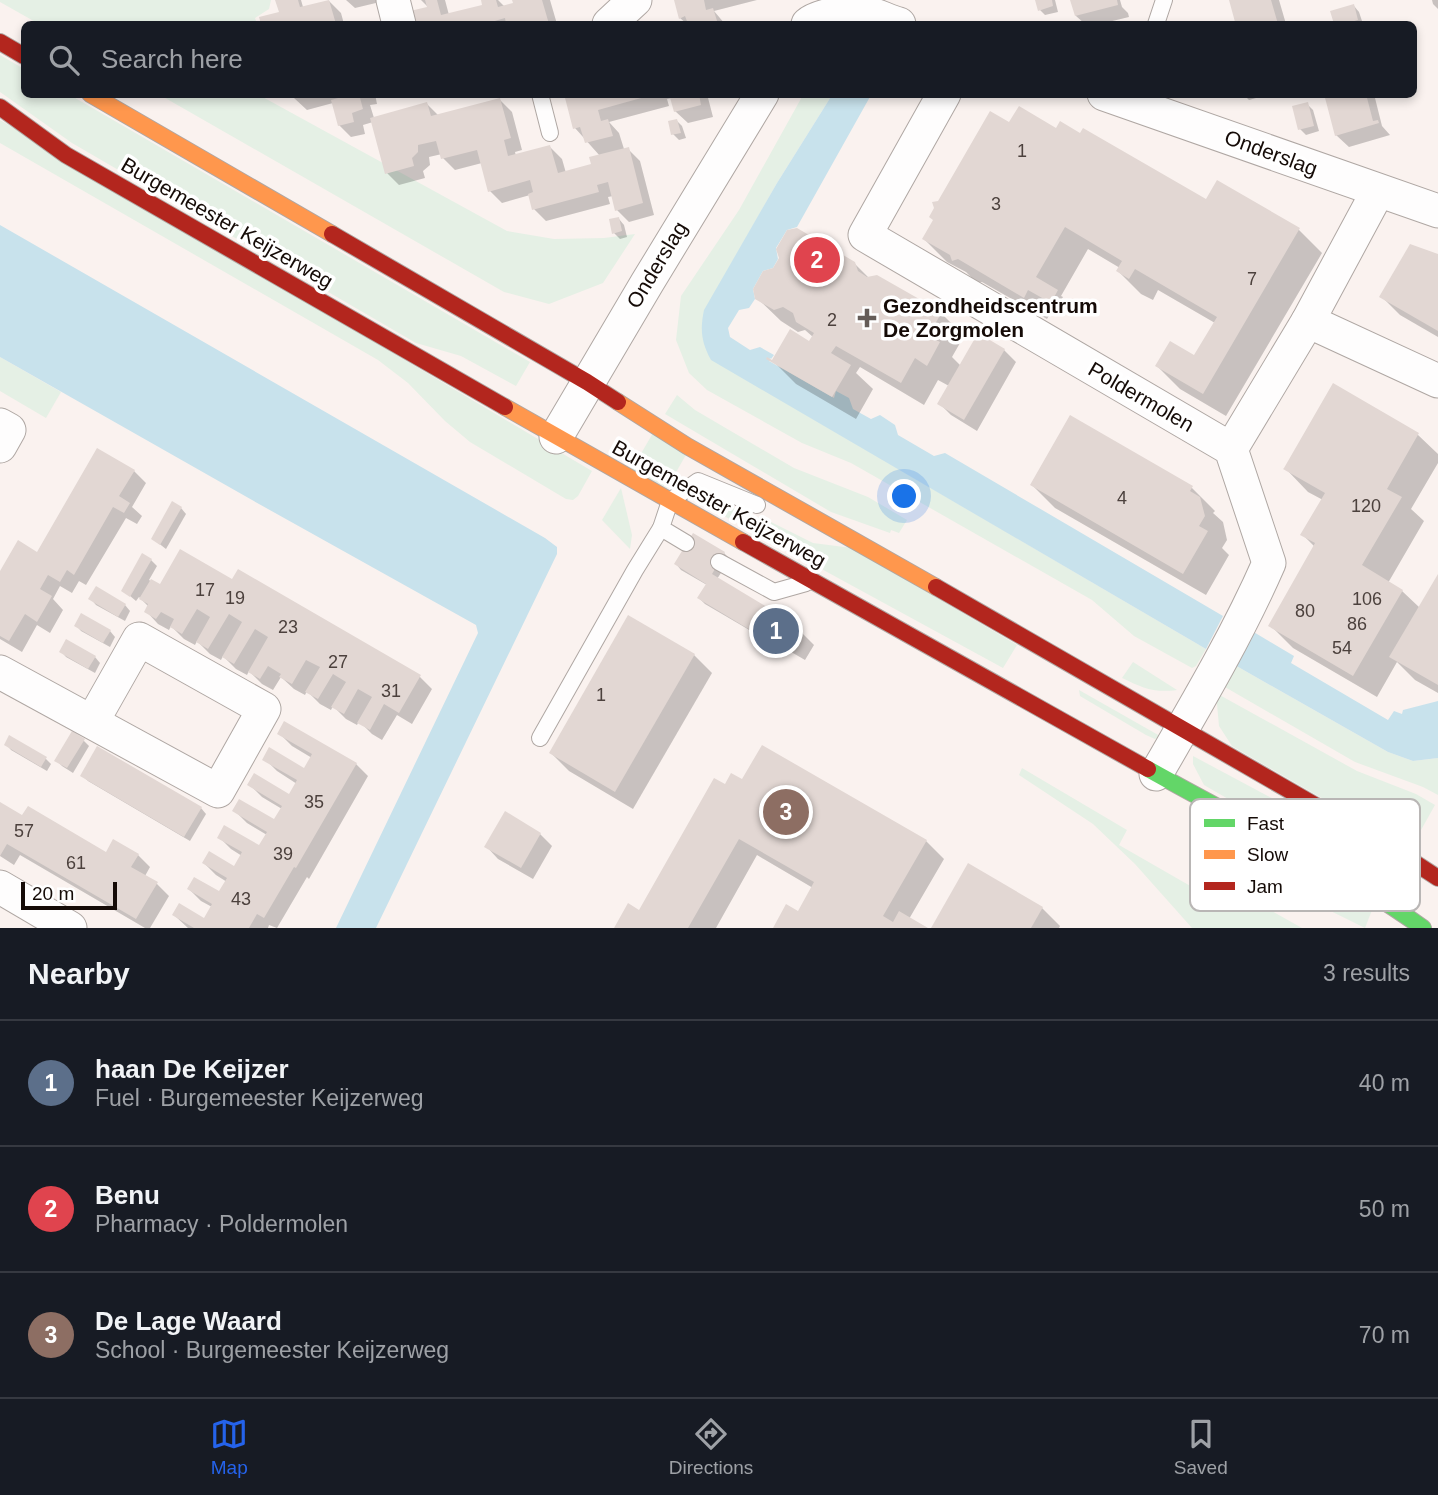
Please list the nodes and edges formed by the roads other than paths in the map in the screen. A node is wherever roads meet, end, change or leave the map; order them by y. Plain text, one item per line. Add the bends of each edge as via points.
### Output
1 (393, 0) edge
2 (635, 0) edge
3 (1164, 0) edge
4 (809, 15) edge
5 (398, 21) edge
6 (612, 21) edge
7 (890, 21) edge
8 (1157, 21) edge
9 (0, 42) edge
10 (21, 55) edge
11 (97, 98) edge
12 (541, 98) edge
13 (760, 98) edge
14 (942, 98) edge
15 (1123, 98) edge
16 (0, 107) edge
17 (550, 133) dead end
18 (1378, 191) junction
19 (1438, 211) edge
20 (1308, 321) junction
21 (1438, 381) edge
22 (587, 382) junction
23 (0, 425) edge
24 (556, 438) junction
25 (0, 446) edge
26 (1231, 449) junction
27 (670, 502) junction
28 (774, 515) dead end
29 (661, 528) junction
30 (804, 532) dead end
31 (840, 532) junction
32 (686, 543) dead end
33 (719, 562) dead end
34 (813, 581) junction
35 (0, 672) edge
36 (92, 722) junction
37 (1182, 729) junction
38 (540, 738) dead end
39 (1156, 774) junction
40 (1202, 799) edge
41 (1302, 799) edge
42 (1420, 868) edge
43 (1438, 878) edge
44 (0, 887) edge
45 (1399, 911) edge
46 (70, 928) edge
47 (1423, 928) edge

1 - 5 street
2 - 6 street
3 - 8 lane
4 - 7 street via 863,12
9 - 10 main road
11 - 22 main road, Burgemeester Keijzerweg
12 - 17 lane
13 - 22 street, Onderslag
14 - 26 street, Poldermolen via 865,235
15 - 18 street, Onderslag
16 - 24 main road, Burgemeester Keijzerweg via 66,155
18 - 19 street, Onderslag
18 - 20 street
20 - 21 street
20 - 26 street
22 - 24 street, Onderslag
22 - 31 main road, Burgemeester Keijzerweg via 687,446
23 - 25 street via 9,430
24 - 27 main road, Burgemeester Keijzerweg
26 - 37 street via 1269,563
27 - 28 lane via 698,481
27 - 29 lane
27 - 34 main road, Burgemeester Keijzerweg
29 - 32 lane
29 - 38 lane
30 - 31 lane
31 - 37 main road, Burgemeester Keijzerweg
33 - 34 lane via 774,592
34 - 39 main road, Burgemeester Keijzerweg
35 - 36 street
36 - 36 street via 139,639 264,709 218,791
37 - 39 street
37 - 41 main road, Burgemeester Keijzerweg
39 - 40 main road, Burgemeester Keijzerweg
42 - 43 main road, Burgemeester Keijzerweg
44 - 46 street
45 - 47 main road, Burgemeester Keijzerweg

